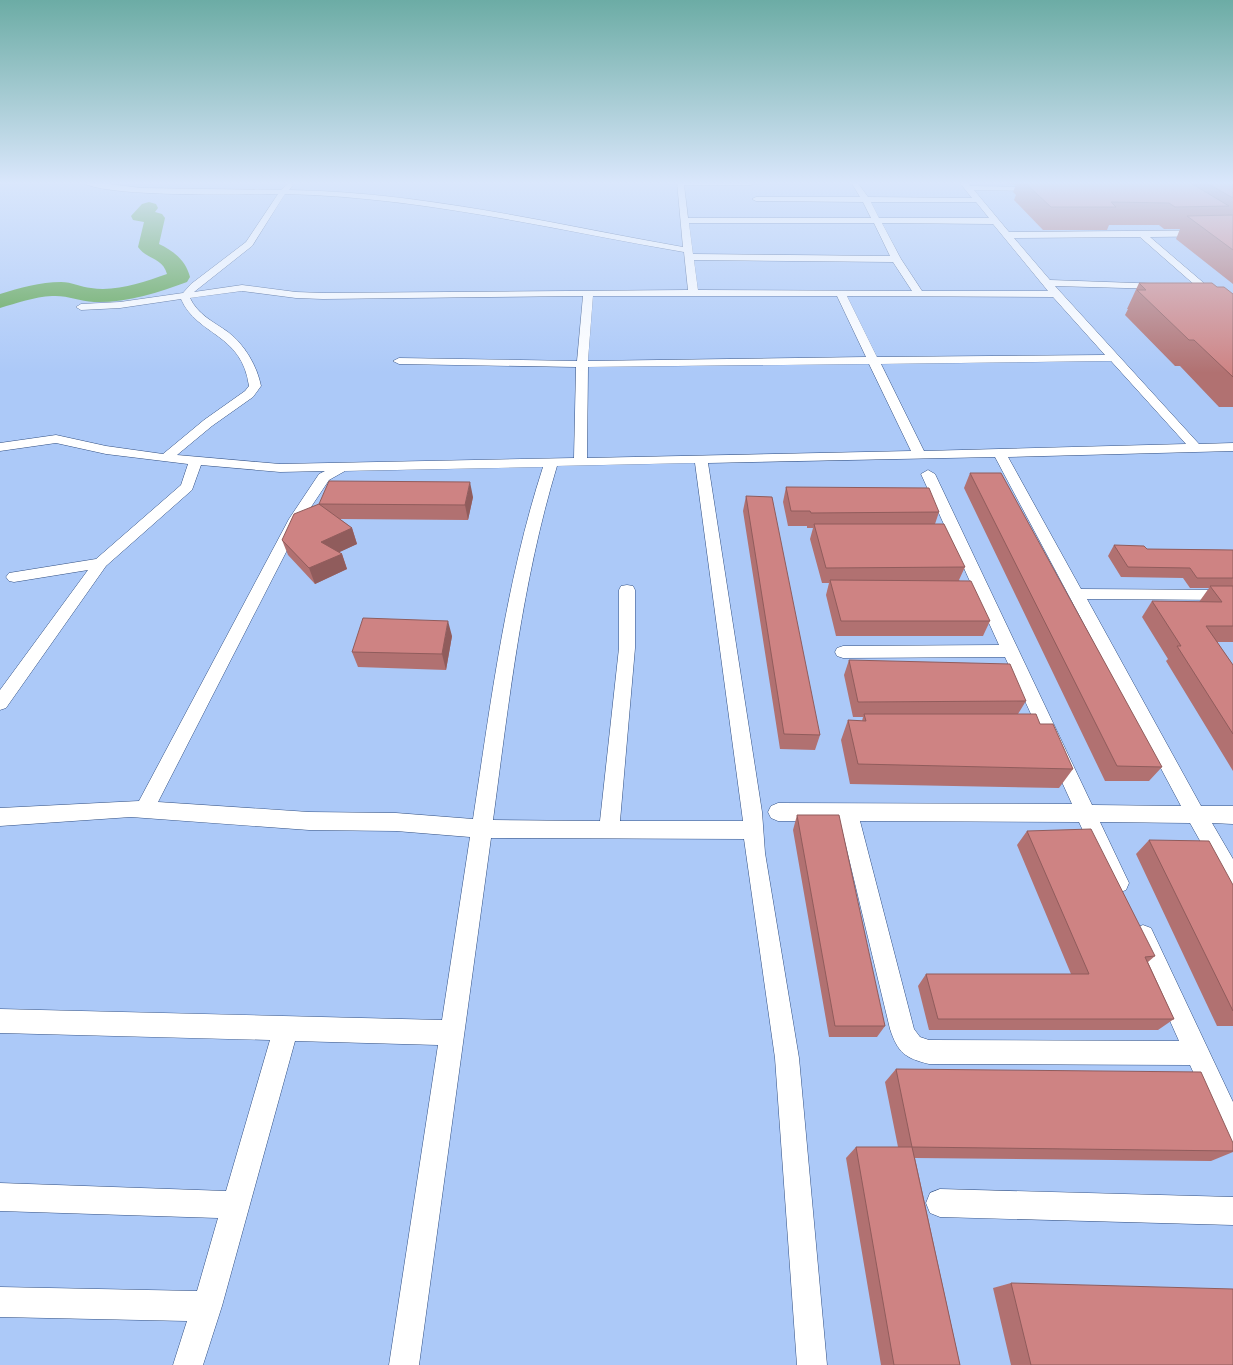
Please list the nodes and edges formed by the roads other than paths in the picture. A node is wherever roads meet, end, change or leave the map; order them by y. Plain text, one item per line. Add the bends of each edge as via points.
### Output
1 (247, 246) edge
2 (650, 246) edge
3 (687, 246) edge
4 (889, 246) edge
5 (1016, 246) edge
6 (1155, 246) edge
7 (688, 253) junction
8 (896, 259) junction
9 (1047, 283) junction
10 (1203, 288) junction
11 (588, 293) junction
12 (693, 294) junction
13 (841, 294) junction
14 (919, 294) junction
15 (1056, 294) junction
16 (185, 296) junction
17 (81, 307) dead end
18 (1233, 313) edge
19 (1115, 358) junction
20 (400, 362) dead end
21 (873, 362) junction
22 (582, 364) junction
23 (1233, 447) edge
24 (0, 448) edge
25 (1196, 448) junction
26 (999, 453) junction
27 (919, 455) junction
28 (166, 458) junction
29 (701, 459) junction
30 (196, 460) junction
31 (580, 461) junction
32 (552, 463) junction
33 (424, 464) junction
34 (344, 466) junction
35 (928, 474) dead end
36 (418, 482) edge
37 (100, 562) junction
38 (14, 577) dead end
39 (627, 590) dead end
40 (1076, 594) junction
41 (1233, 595) edge
42 (1010, 651) junction
43 (843, 652) dead end
44 (0, 703) edge
45 (1024, 725) edge
46 (1044, 725) junction
47 (144, 810) junction
48 (778, 812) dead end
49 (1085, 812) junction
50 (848, 813) junction
51 (1196, 815) junction
52 (1233, 815) edge
53 (0, 817) edge
54 (482, 829) junction
55 (609, 830) junction
56 (754, 830) junction
57 (1233, 878) edge
58 (0, 1022) edge
59 (286, 1029) junction
60 (453, 1033) junction
61 (1198, 1053) junction
62 (1233, 1131) edge
63 (0, 1197) edge
64 (940, 1203) dead end
65 (236, 1205) junction
66 (1233, 1212) edge
67 (0, 1302) edge
68 (207, 1306) junction
69 (188, 1365) edge
70 (404, 1365) edge
71 (812, 1365) edge

1 - 16 street
2 - 7 street
3 - 7 street
4 - 8 street
5 - 9 street
6 - 10 street
7 - 8 street
7 - 12 street
8 - 14 street
9 - 10 street
9 - 15 street
10 - 18 street
11 - 12 street
11 - 16 street via 304,296 242,288
11 - 22 street
12 - 13 street
13 - 14 street
13 - 21 street
14 - 15 street
15 - 19 street
16 - 17 street via 120,306
16 - 28 street via 188,306 198,316 231,340 255,378 255,386
19 - 21 street
19 - 25 street
20 - 22 street
21 - 22 street
21 - 27 street
22 - 31 street
23 - 25 street
24 - 28 street via 56,439
25 - 26 street
26 - 27 street
26 - 40 street
27 - 29 street
28 - 30 street
29 - 31 street
29 - 56 street
30 - 34 street via 280,468
30 - 37 street via 187,487
31 - 32 street
32 - 33 street
32 - 54 street via 537,508 513,614
33 - 34 street
33 - 36 street
34 - 47 street via 324,478 296,519
35 - 42 street via 946,534 971,589
37 - 38 street
37 - 44 street
39 - 55 street via 627,648
40 - 41 street
40 - 51 street
42 - 43 street
42 - 46 street
45 - 46 street
46 - 49 street
47 - 53 street
47 - 54 street
48 - 50 street
49 - 50 street
49 - 51 street
49 - 61 street
50 - 61 street via 902,1029 906,1041 916,1049 929,1052
51 - 52 street
51 - 57 street
54 - 55 street
54 - 60 street
55 - 56 street
56 - 71 street via 787,1058
58 - 59 street
59 - 60 street
59 - 65 street
60 - 70 street
61 - 62 street
63 - 65 street
64 - 66 street
65 - 68 street
67 - 68 street
68 - 69 street

